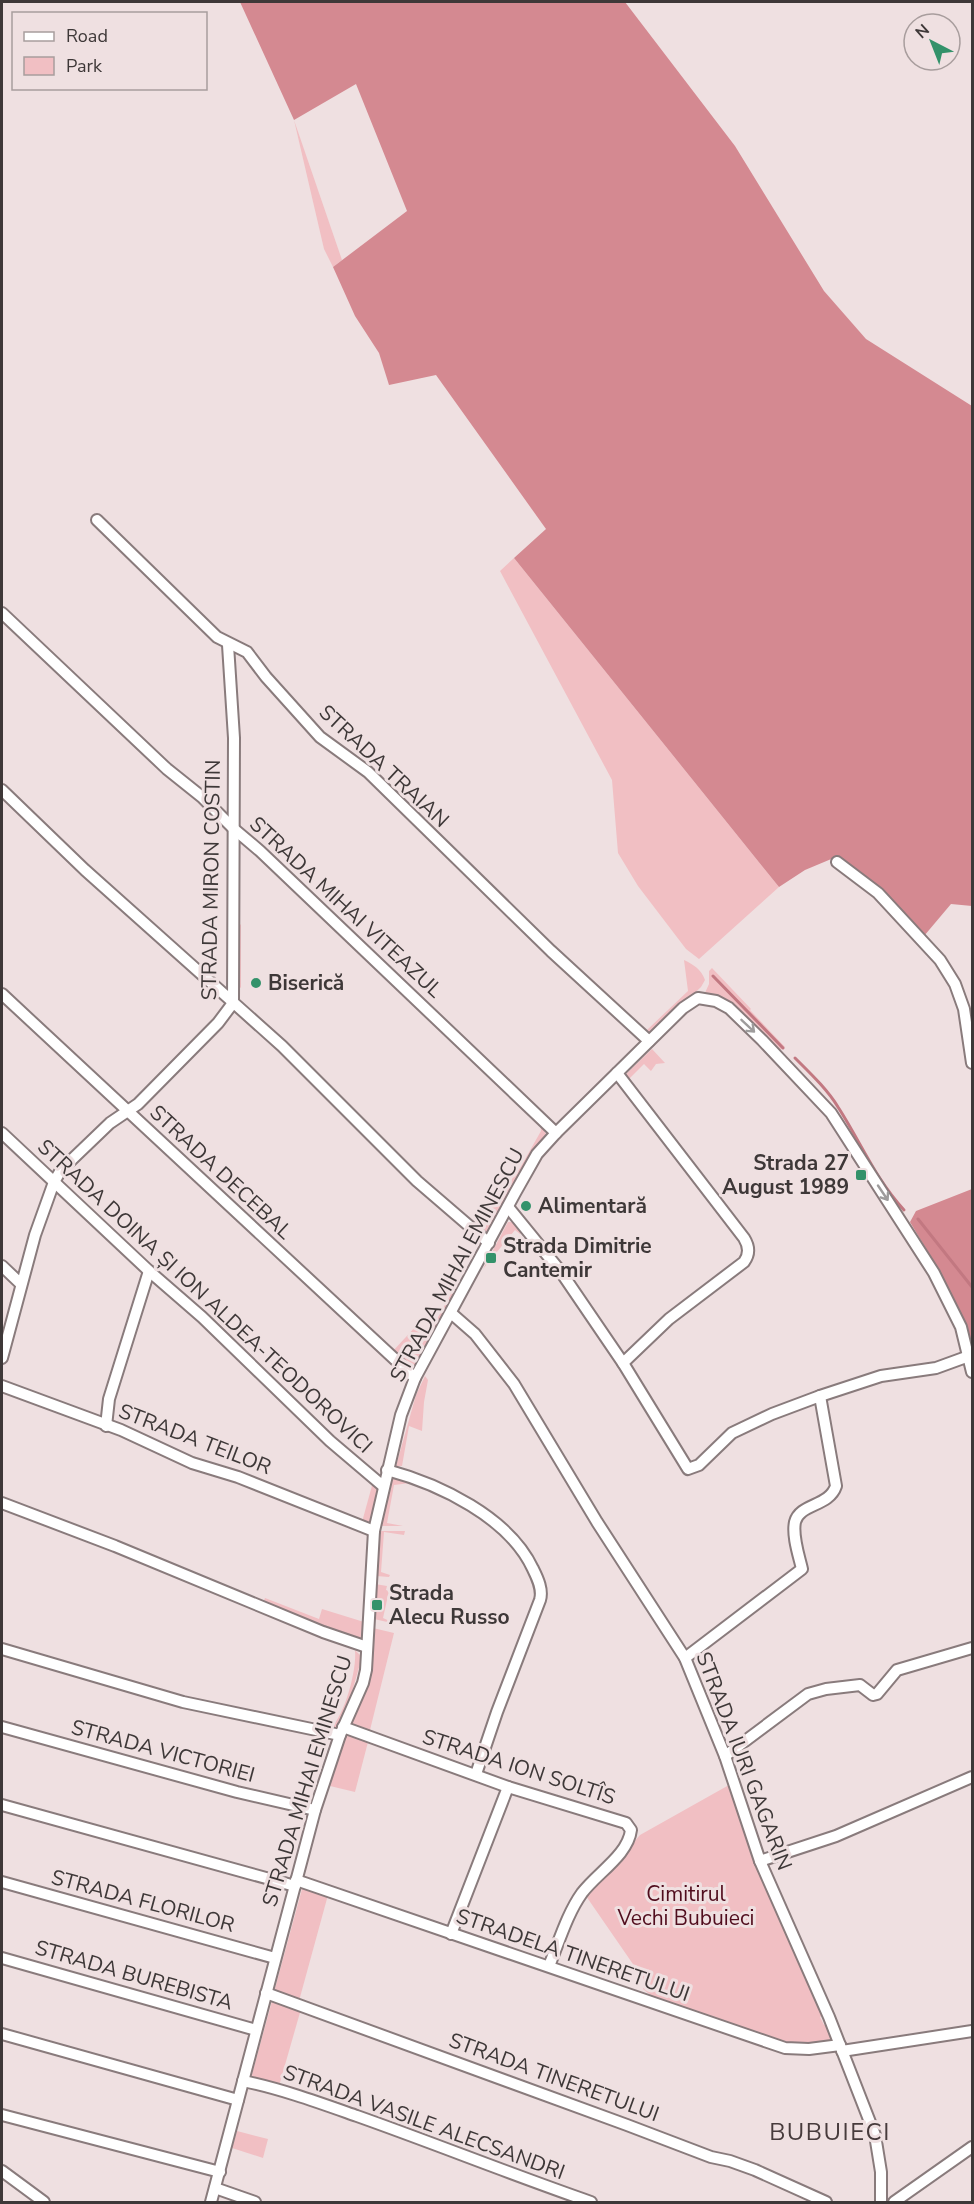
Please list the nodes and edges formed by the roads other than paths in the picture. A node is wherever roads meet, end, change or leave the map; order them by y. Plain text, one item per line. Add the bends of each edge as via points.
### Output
1 (97, 520) dead end
2 (2, 613) edge
3 (228, 645) junction
4 (2, 790) edge
5 (234, 829) junction
6 (837, 862) dead end
7 (2, 994) edge
8 (233, 1002) junction
9 (649, 1041) junction
10 (972, 1063) edge
11 (617, 1073) junction
12 (127, 1111) junction
13 (2, 1133) edge
14 (556, 1133) junction
15 (54, 1182) junction
16 (508, 1207) junction
17 (489, 1243) junction
18 (2, 1266) edge
19 (149, 1271) junction
20 (21, 1284) junction
21 (451, 1313) junction
22 (969, 1356) junction
23 (2, 1359) edge
24 (623, 1363) junction
25 (972, 1372) edge
26 (415, 1378) junction
27 (2, 1386) edge
28 (820, 1396) junction
29 (106, 1426) junction
30 (387, 1470) junction
31 (383, 1486) junction
32 (2, 1503) edge
33 (374, 1531) junction
34 (367, 1647) junction
35 (972, 1648) edge
36 (2, 1649) edge
37 (685, 1658) junction
38 (2, 1727) edge
39 (341, 1731) junction
40 (725, 1756) junction
41 (476, 1774) junction
42 (972, 1777) edge
43 (508, 1787) junction
44 (2, 1805) edge
45 (315, 1810) junction
46 (760, 1861) junction
47 (2, 1882) edge
48 (295, 1883) junction
49 (451, 1934) junction
50 (2, 1958) edge
51 (275, 1958) junction
52 (549, 1966) junction
53 (266, 1993) junction
54 (256, 2030) junction
55 (972, 2031) edge
56 (2, 2034) edge
57 (841, 2048) junction
58 (243, 2081) junction
59 (238, 2100) junction
60 (2, 2115) edge
61 (972, 2147) edge
62 (2, 2171) edge
63 (220, 2172) junction
64 (215, 2188) junction
65 (44, 2202) edge
66 (211, 2202) edge
67 (255, 2202) edge
68 (591, 2202) edge
69 (826, 2202) edge
70 (881, 2202) edge
71 (894, 2202) edge

1 - 3 street, STRADA TRAIAN
2 - 5 street, STRADA MIHAI VITEAZUL
3 - 5 street, STRADA MIRON COSTIN
3 - 9 street, STRADA TRAIAN via 247,652 320,737 368,772
4 - 8 street
5 - 8 street, STRADA MIRON COSTIN
5 - 14 street, STRADA MIHAI VITEAZUL
6 - 10 street via 878,893 940,960 964,1009
7 - 12 street, STRADA DECEBAL
8 - 12 street, STRADA MIRON COSTIN via 218,1023
8 - 17 street via 417,1181
9 - 11 street, STRADA MIHAI EMINESCU
9 -> 22 street, STRADA MIHAI EMINESCU via 698,999 716,1001 729,1008 762,1040 831,1113 934,1273 961,1327
11 - 14 street, STRADA MIHAI EMINESCU
11 - 24 street via 744,1238 748,1256 669,1319
12 - 15 street, STRADA MIRON COSTIN via 87,1143
12 - 26 street, STRADA DECEBAL
13 - 15 street, STRADA DOINA ȘI ION ALDEA-TEODOROVICI
14 - 16 street, STRADA MIHAI EMINESCU via 537,1154
15 - 19 street, STRADA DOINA ȘI ION ALDEA-TEODOROVICI
15 - 20 street, STRADA MIRON COSTIN
16 - 17 street, STRADA MIHAI EMINESCU
16 - 24 street via 561,1272
17 - 21 street, STRADA MIHAI EMINESCU
18 - 20 street
19 - 29 street via 109,1399
19 - 31 street, STRADA DOINA ȘI ION ALDEA-TEODOROVICI
20 - 23 street, STRADA MIRON COSTIN
21 - 26 street, STRADA MIHAI EMINESCU
21 - 37 street, STRADA IURI GAGARIN via 475,1334 513,1384
22 - 25 street
22 - 28 street via 936,1368 881,1376
24 - 28 street via 688,1469 699,1465 732,1433
26 - 30 street, STRADA MIHAI EMINESCU
27 - 29 street, STRADA TEILOR
28 - 37 street via 836,1486 825,1501 796,1520 802,1569
29 - 33 street, STRADA TEILOR via 192,1463
30 - 31 street, STRADA MIHAI EMINESCU
30 - 41 street via 429,1483 488,1517 524,1554 539,1584 542,1595
31 - 33 street, STRADA MIHAI EMINESCU
32 - 34 street
33 - 34 street, STRADA MIHAI EMINESCU
34 - 39 street, STRADA MIHAI EMINESCU via 363,1683
35 - 40 street via 897,1670 878,1694 873,1695 860,1685 808,1695
36 - 39 street, STRADA ION SOLTÎS via 183,1702
37 - 40 street, STRADA IURI GAGARIN
38 - 45 street, STRADA VICTORIEI
39 - 41 street, STRADA ION SOLTÎS
39 - 45 street, STRADA MIHAI EMINESCU
40 - 46 street, STRADA IURI GAGARIN
41 - 43 street, STRADA ION SOLTÎS
42 - 46 street via 836,1836
43 - 49 street
43 - 52 street, STRADA ION SOLTÎS via 605,1815 626,1823 631,1830 619,1853 582,1893
44 - 48 street, STRADELA TINERETULUI
45 - 48 street, STRADA MIHAI EMINESCU
46 - 57 street, STRADA IURI GAGARIN
47 - 51 street, STRADA FLORILOR
48 - 49 street, STRADELA TINERETULUI via 334,1891
48 - 51 street, STRADA MIHAI EMINESCU
49 - 52 street, STRADELA TINERETULUI
50 - 54 street, STRADA BUREBISTA
51 - 53 street, STRADA MIHAI EMINESCU
52 - 57 street, STRADELA TINERETULUI via 785,2048
53 - 54 street, STRADA MIHAI EMINESCU
53 - 69 street, STRADA TINERETULUI via 711,2157 730,2160
54 - 58 street, STRADA MIHAI EMINESCU
55 - 57 street, STRADELA TINERETULUI
56 - 59 street
57 - 70 street, STRADA IURI GAGARIN via 874,2135 881,2172
58 - 59 street, STRADA MIHAI EMINESCU
58 - 68 street, STRADA VASILE ALECSANDRI via 290,2093
59 - 63 street, STRADA MIHAI EMINESCU
60 - 63 street
61 - 71 street
62 - 65 street
63 - 64 street, STRADA MIHAI EMINESCU
64 - 66 street, STRADA MIHAI EMINESCU
64 - 67 street

